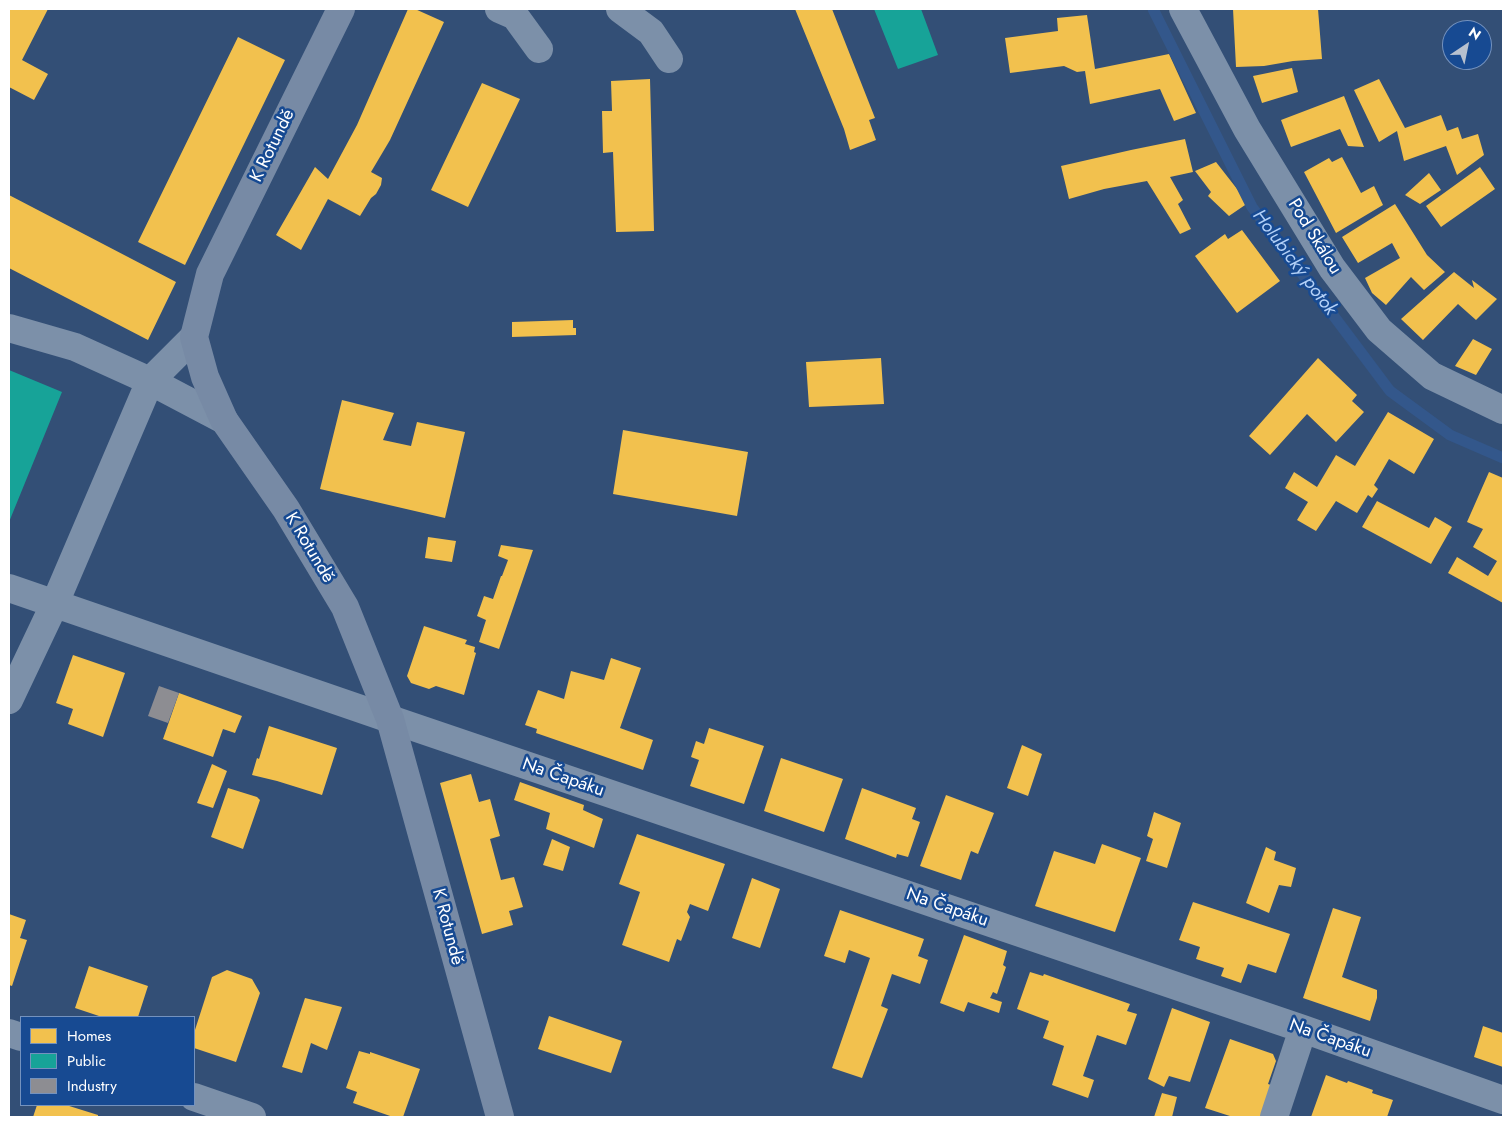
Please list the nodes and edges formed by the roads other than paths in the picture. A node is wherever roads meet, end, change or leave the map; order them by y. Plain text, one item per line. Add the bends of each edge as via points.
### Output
1 (341, 9) edge
2 (499, 9) edge
3 (620, 9) edge
4 (1183, 9) edge
5 (539, 49) dead end
6 (669, 59) dead end
7 (9, 328) edge
8 (194, 337) junction
9 (150, 381) junction
10 (1503, 410) edge
11 (224, 420) junction
12 (9, 588) edge
13 (55, 603) junction
14 (9, 700) edge
15 (390, 719) junction
16 (1303, 1029) junction
17 (195, 1097) edge
18 (1503, 1100) edge
19 (252, 1117) edge
20 (500, 1117) edge
21 (1274, 1117) edge

1 - 8 street, K Rotundě via 210,274
2 - 5 street via 515,16
3 - 6 street via 651,32
4 - 10 street, Pod Skálou via 1257,145 1332,268 1379,330 1432,376
7 - 9 street via 75,347
8 - 9 street
8 - 11 street, K Rotundě via 205,377
9 - 11 street
9 - 13 street
11 - 15 street, K Rotundě via 286,509 345,607
12 - 13 street, Na Čapáku
13 - 14 street
13 - 15 street, Na Čapáku
15 - 16 street, Na Čapáku
15 - 20 street, K Rotundě
16 - 18 street, Na Čapáku
16 - 21 street
17 - 19 street

